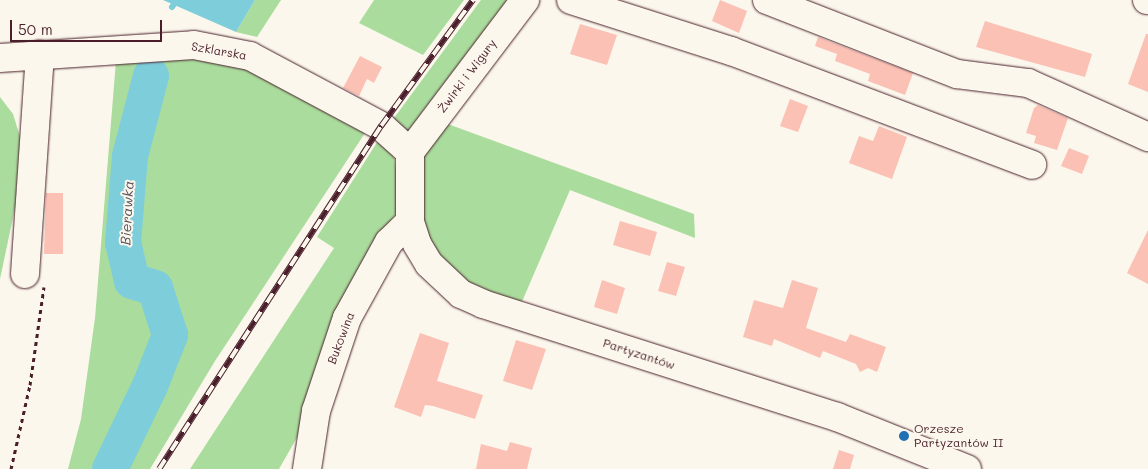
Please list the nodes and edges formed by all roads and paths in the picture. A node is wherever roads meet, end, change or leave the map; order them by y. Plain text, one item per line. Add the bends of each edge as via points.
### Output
1 (525, 0) edge
2 (571, 0) edge
3 (767, 0) edge
4 (40, 55) junction
5 (0, 58) edge
6 (1148, 137) edge
7 (410, 152) junction
8 (1032, 165) dead end
9 (410, 222) junction
10 (25, 274) joint
11 (11, 469) edge
12 (307, 469) edge
13 (967, 469) edge

1 - 7 street, Żwirki i Wigury
2 - 8 street via 731,51
3 - 6 street via 957,74 1028,83
4 - 5 street, Szklarska
4 - 7 street, Szklarska via 194,45 250,56 381,126
4 - 10 street
7 - 9 street, Partyzantów
9 - 12 street, Bukowina via 389,242 347,318 316,412
9 - 13 street, Partyzantów via 417,244 429,264 461,294 482,304 837,417
10 - 11 path via 45,280 30,385

